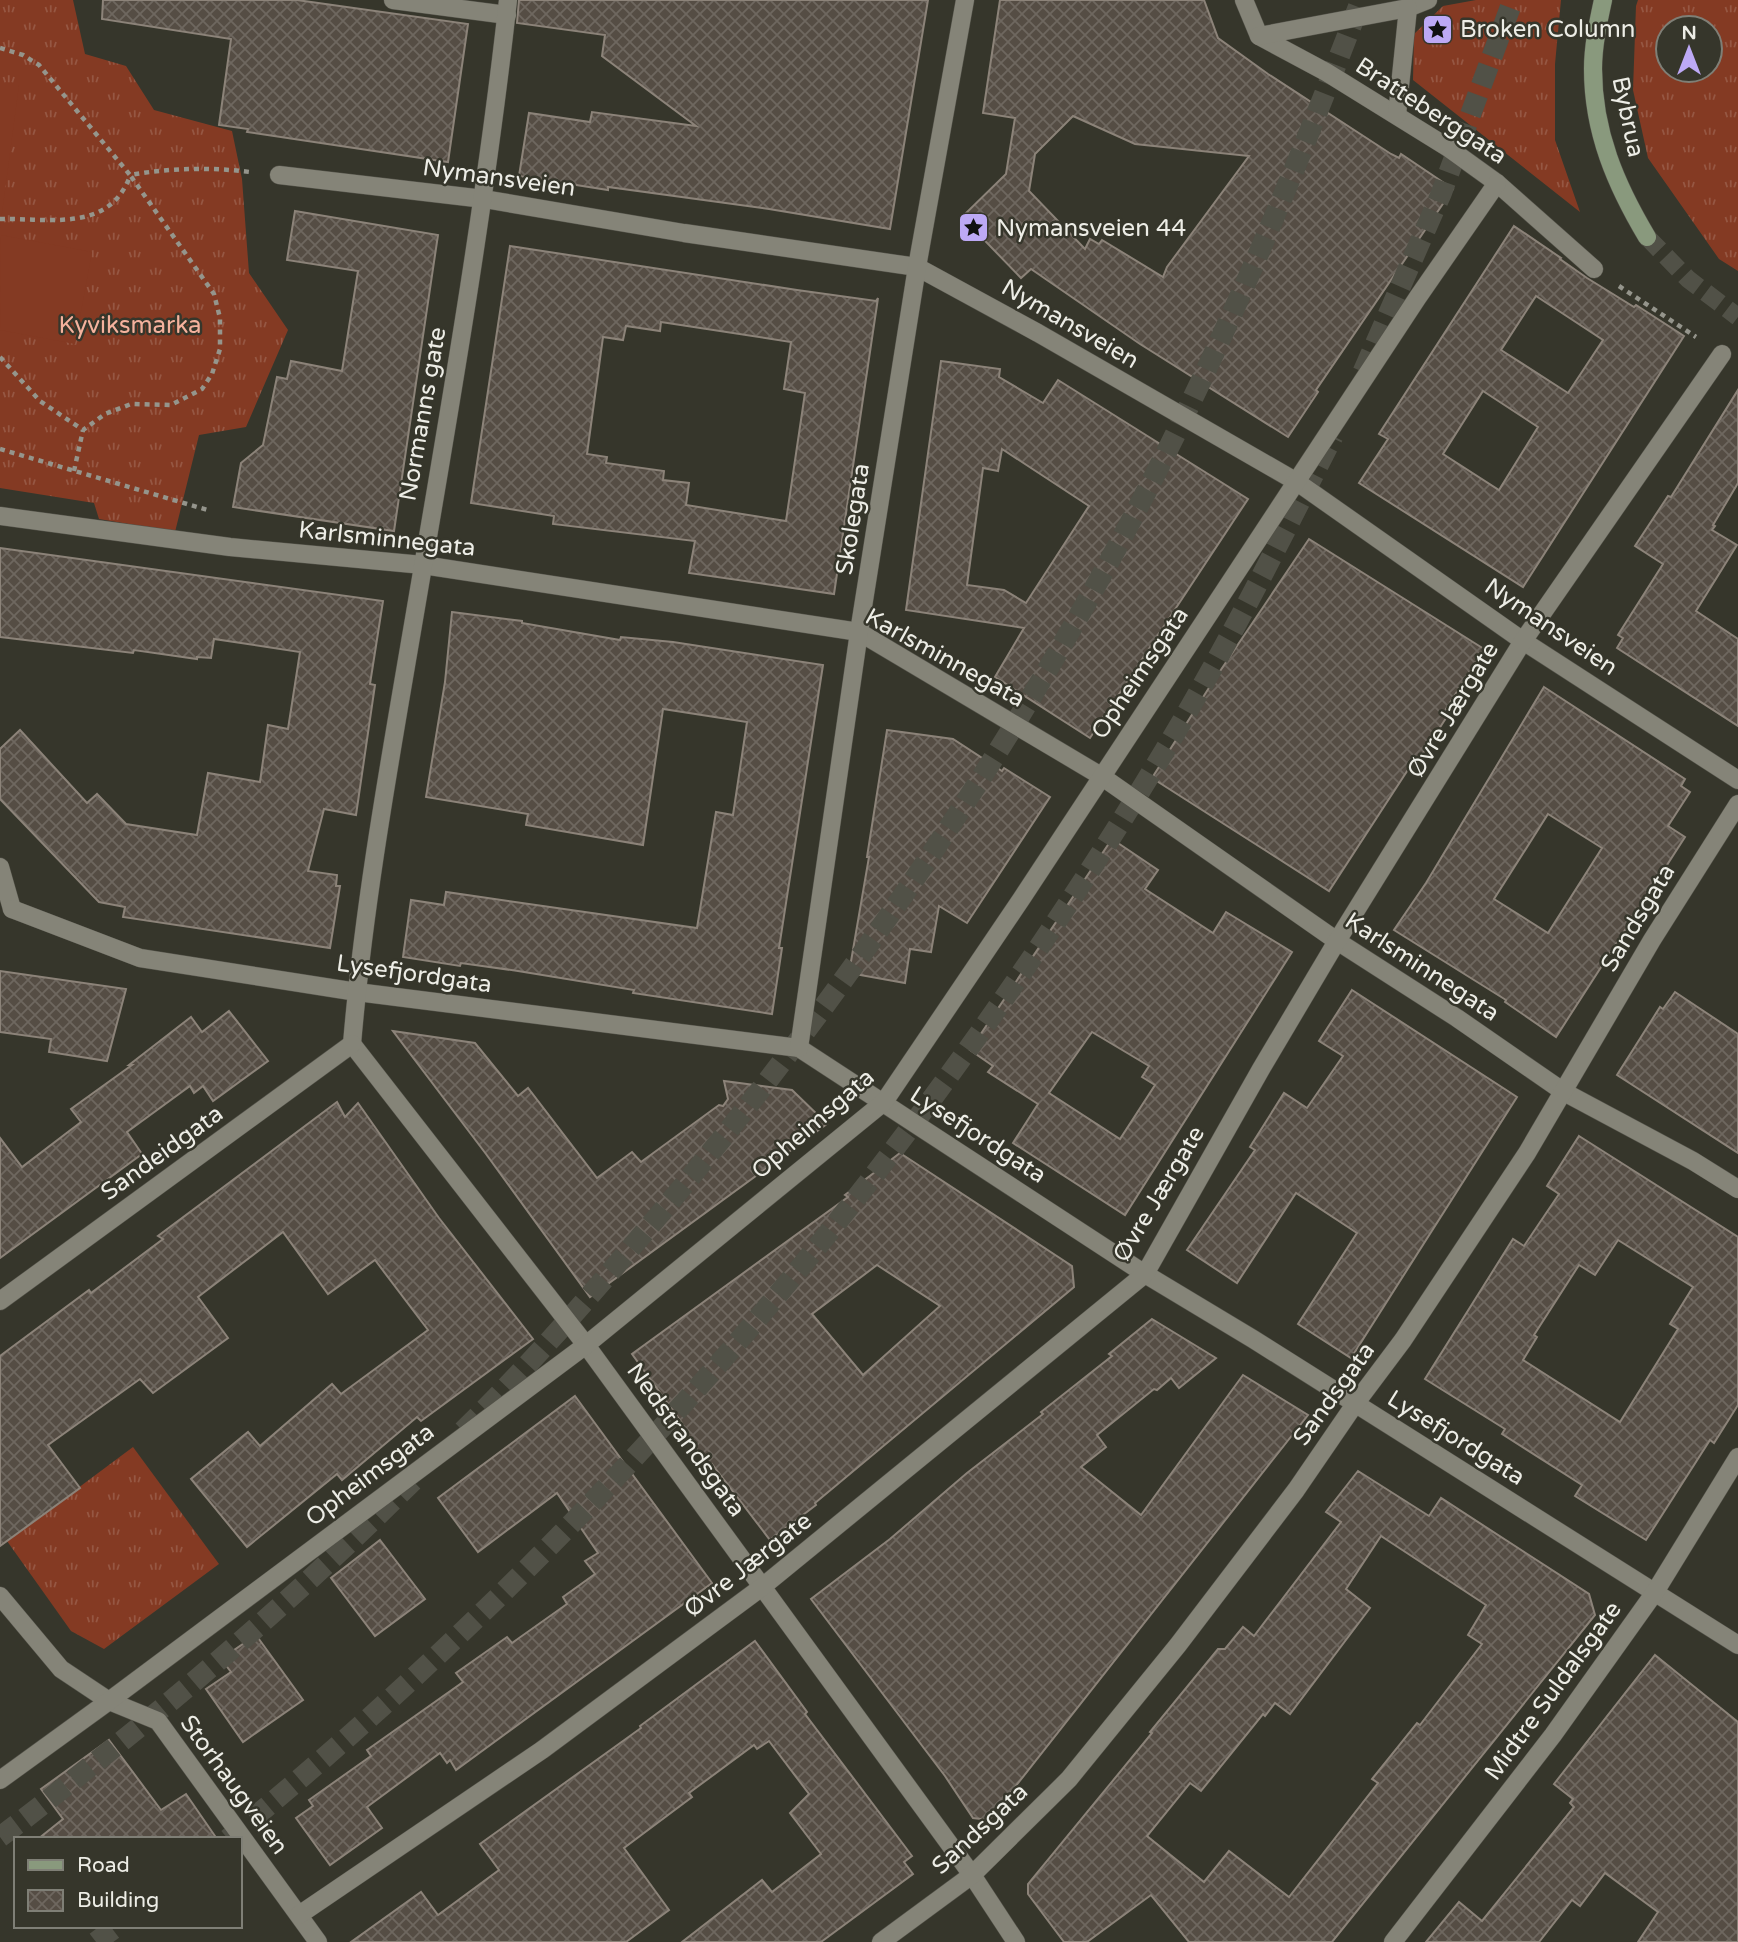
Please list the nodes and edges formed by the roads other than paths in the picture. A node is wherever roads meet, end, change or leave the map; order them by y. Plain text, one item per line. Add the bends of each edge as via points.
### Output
1 (393, 0) edge
2 (965, 0) edge
3 (1244, 0) edge
4 (1427, 0) edge
5 (1603, 0) edge
6 (508, 8) edge
7 (1408, 8) junction
8 (1259, 36) junction
9 (1397, 115) junction
10 (279, 175) road end
11 (1497, 183) junction
12 (484, 199) junction
13 (1647, 237) tunnel mouth
14 (918, 267) junction
15 (1594, 269) road end
16 (1722, 354) road end
17 (1297, 482) junction
18 (0, 516) edge
19 (423, 565) junction
20 (859, 632) junction
21 (1523, 641) junction
22 (1101, 776) junction
23 (1738, 780) edge
24 (1738, 804) edge
25 (0, 867) edge
26 (6, 911) edge
27 (1337, 941) junction
28 (357, 992) junction
29 (352, 1044) junction
30 (799, 1048) junction
31 (1564, 1092) junction
32 (884, 1102) junction
33 (1738, 1189) edge
34 (1145, 1274) junction
35 (0, 1301) edge
36 (586, 1345) junction
37 (1355, 1404) junction
38 (1738, 1457) edge
39 (762, 1587) junction
40 (1655, 1592) junction
41 (0, 1596) edge
42 (1738, 1645) edge
43 (109, 1702) junction
44 (0, 1780) edge
45 (972, 1875) junction
46 (299, 1915) junction
47 (318, 1942) edge
48 (881, 1942) edge
49 (1016, 1942) edge
50 (1392, 1942) edge

1 - 6 street
2 - 14 street, Skolegata
3 - 8 street
4 - 7 street
5 - 13 main road, Bybrua via 1593,68 1595,103 1602,139 1623,197
6 - 12 street, Normanns gate
7 - 8 street
7 - 9 street
8 - 9 street, Bratteberggata
9 - 11 street, Bratteberggata
10 - 12 street, Nymansveien
11 - 15 street, Bratteberggata
11 - 17 street, Opheimsgata
12 - 14 street, Nymansveien
12 - 19 street, Normanns gate
14 - 17 street, Nymansveien
14 - 20 street, Skolegata
16 - 21 street, Øvre Jærgate
17 - 21 street, Nymansveien
17 - 22 street, Opheimsgata
18 - 19 street, Karlsminnegata via 230,547
19 - 20 street, Karlsminnegata
19 - 28 street, Normanns gate
20 - 22 street, Karlsminnegata
20 - 30 street, Skolegata
21 - 23 street, Nymansveien
21 - 27 street, Øvre Jærgate
22 - 27 street, Karlsminnegata
22 - 32 street, Opheimsgata
24 - 31 street, Sandsgata
25 - 26 street
26 - 28 street, Lysefjordgata via 139,958
27 - 31 street, Karlsminnegata
27 - 34 street, Øvre Jærgate
28 - 29 street, Normanns gate
28 - 30 street, Lysefjordgata
29 - 35 street, Sandeidgata
29 - 36 street, Nedstrandsgata
30 - 32 street, Lysefjordgata
31 - 33 street, Karlsminnegata
31 - 37 street, Sandsgata via 1410,1329
32 - 34 street, Lysefjordgata
32 - 36 street, Opheimsgata
34 - 37 street, Lysefjordgata
34 - 39 street, Øvre Jærgate
36 - 39 street, Nedstrandsgata
36 - 43 street, Opheimsgata
37 - 40 street, Lysefjordgata
37 - 45 street, Sandsgata via 1296,1490 1069,1779
38 - 40 street, Midtre Suldalsgate
39 - 45 street, Nedstrandsgata
39 - 46 street, Øvre Jærgate via 542,1750
40 - 42 street, Lysefjordgata
40 - 50 street, Midtre Suldalsgate via 1553,1735
41 - 43 street, Storhaugveien via 61,1669
43 - 44 street, Opheimsgata
43 - 46 street, Storhaugveien via 158,1721
45 - 48 street, Sandsgata
45 - 49 street, Nedstrandsgata
46 - 47 street, Storhaugveien

